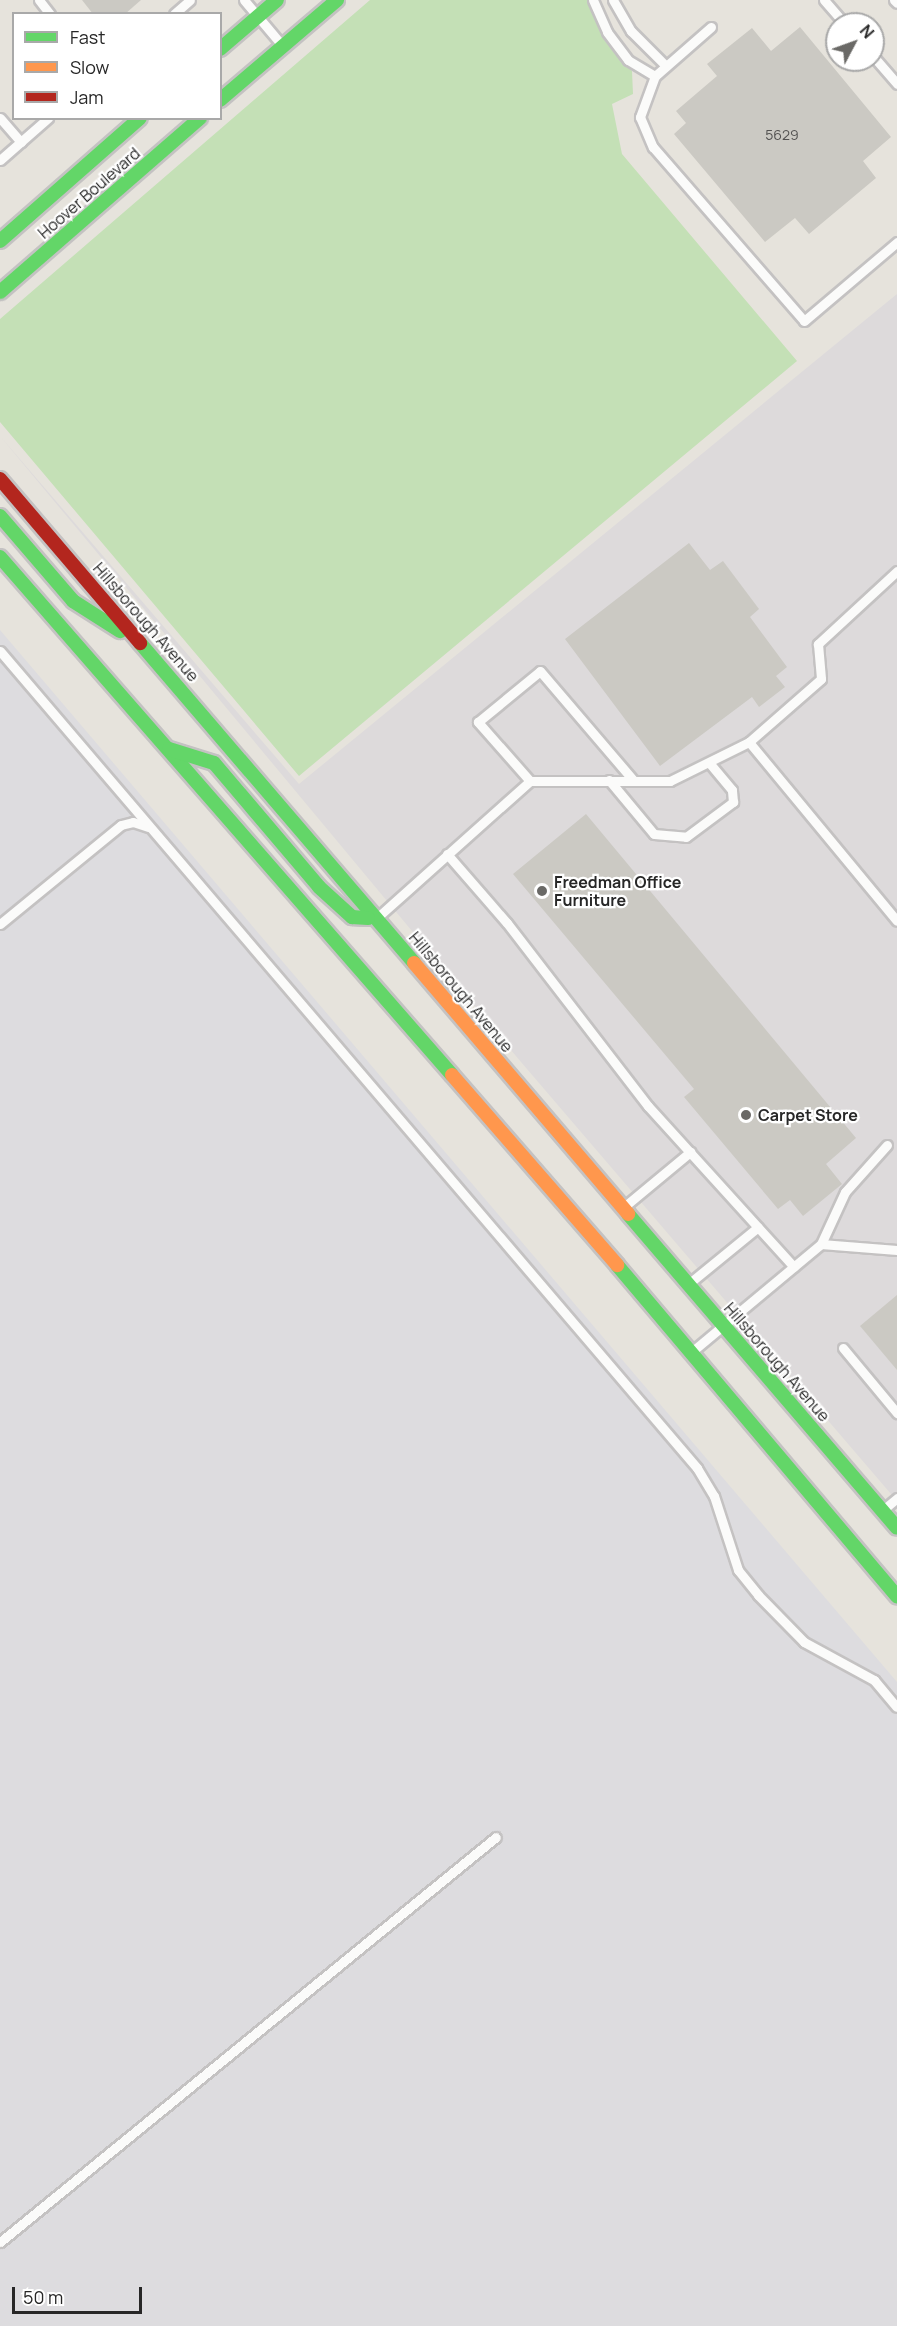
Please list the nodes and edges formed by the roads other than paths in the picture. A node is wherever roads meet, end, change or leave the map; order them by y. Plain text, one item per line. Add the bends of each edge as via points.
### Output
1 (39, 0) edge
2 (190, 0) edge
3 (244, 0) edge
4 (277, 0) edge
5 (337, 0) edge
6 (593, 0) edge
7 (613, 0) edge
8 (824, 0) edge
9 (48, 12) edge
10 (176, 12) edge
11 (834, 12) edge
12 (257, 17) junction
13 (711, 27) dead end
14 (283, 46) junction
15 (222, 47) edge
16 (665, 65) junction
17 (885, 70) edge
18 (655, 76) junction
19 (897, 84) edge
20 (222, 98) edge
21 (0, 118) edge
22 (46, 120) edge
23 (138, 120) edge
24 (198, 120) edge
25 (21, 142) junction
26 (0, 160) edge
27 (0, 241) edge
28 (897, 242) edge
29 (0, 292) edge
30 (0, 479) edge
31 (0, 516) edge
32 (0, 557) edge
33 (897, 571) edge
34 (148, 649) junction
35 (0, 651) edge
36 (749, 742) junction
37 (169, 749) junction
38 (709, 763) junction
39 (609, 780) junction
40 (633, 780) junction
41 (530, 781) junction
42 (150, 827) junction
43 (447, 854) junction
44 (377, 918) junction
45 (897, 921) edge
46 (0, 924) edge
47 (886, 1145) dead end
48 (690, 1152) junction
49 (623, 1207) junction
50 (758, 1227) junction
51 (821, 1244) junction
52 (897, 1250) edge
53 (794, 1267) junction
54 (689, 1284) junction
55 (724, 1325) junction
56 (843, 1348) dead end
57 (691, 1353) junction
58 (897, 1413) edge
59 (897, 1498) edge
60 (883, 1511) junction
61 (897, 1527) edge
62 (897, 1596) edge
63 (897, 1707) edge
64 (496, 1837) dead end
65 (0, 2242) edge

1 - 9 lane
2 - 10 lane
3 - 12 lane
4 - 12 main road
5 - 14 main road
6 - 18 lane via 607,32 628,60
7 - 16 lane via 631,31
8 - 11 lane
12 - 14 lane
12 - 15 main road
13 - 16 lane
14 - 20 main road
16 - 18 lane
17 - 19 lane
18 - 28 lane via 641,110 644,131 804,321
21 - 25 lane
22 - 25 lane
23 - 27 main road, Hoover Boulevard
24 - 29 main road, Hoover Boulevard
25 - 26 lane
30 - 34 main road, Hillsborough Avenue
31 - 34 main road via 73,601
32 - 37 main road
33 - 36 lane via 818,644 821,680
34 - 44 main road, Hillsborough Avenue
35 - 42 lane
36 - 38 lane
36 - 45 lane
37 - 44 main road via 214,763 319,887 352,916
37 - 57 main road
38 - 39 lane via 732,790 733,802 686,837 654,834
38 - 40 lane via 670,780
39 - 40 lane
39 - 41 lane
40 - 41 lane via 540,671 478,722
41 - 43 lane
42 - 46 lane via 133,822 121,825
42 - 63 lane via 697,1468 714,1496 738,1570 758,1596 804,1642 874,1680
43 - 44 lane
43 - 48 lane via 507,923 597,1045
44 - 49 main road, Hillsborough Avenue
47 - 51 lane via 845,1192
48 - 49 lane
48 - 50 lane
49 - 54 main road, Hillsborough Avenue
50 - 53 lane
50 - 54 lane
51 - 52 lane
51 - 53 lane
53 - 55 lane
54 - 55 main road, Hillsborough Avenue
55 - 57 lane
55 - 60 main road, Hillsborough Avenue
56 - 58 lane
57 - 62 main road
59 - 60 lane
60 - 61 main road, Hillsborough Avenue
64 - 65 lane

